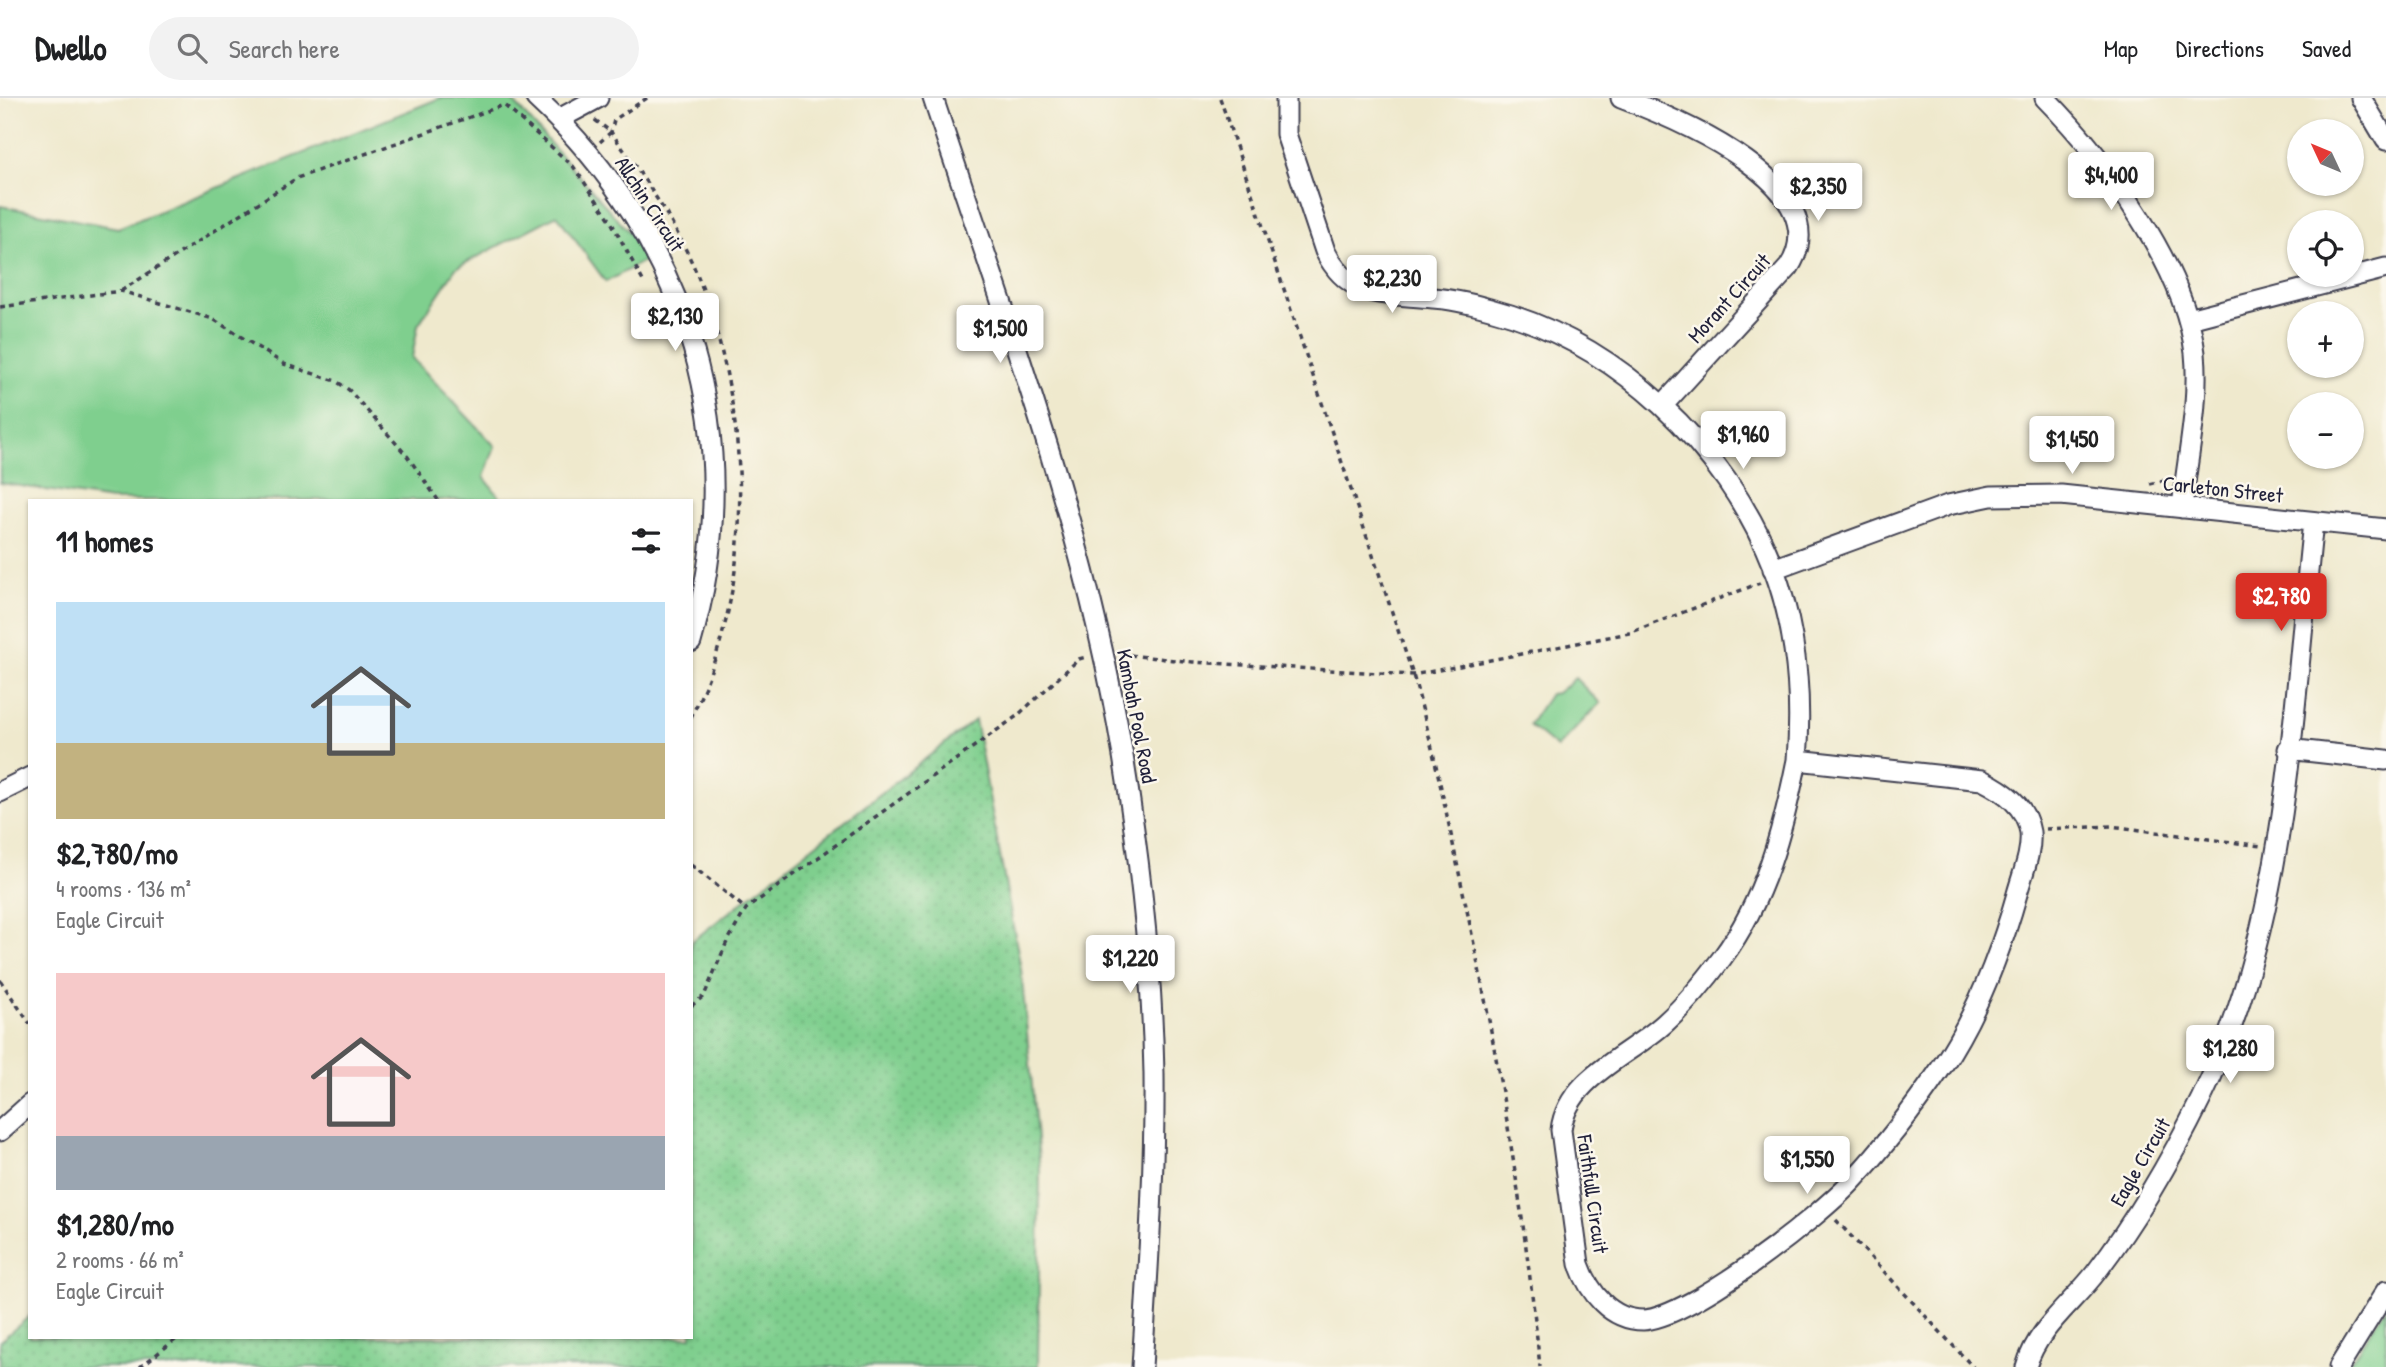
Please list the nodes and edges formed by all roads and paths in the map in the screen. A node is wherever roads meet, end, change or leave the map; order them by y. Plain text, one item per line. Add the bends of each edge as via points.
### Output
1 (536, 98) edge
2 (598, 98) edge
3 (933, 98) edge
4 (1220, 98) edge
5 (1286, 98) edge
6 (1621, 98) edge
7 (2045, 98) edge
8 (2361, 98) edge
9 (559, 119) junction
10 (2386, 140) edge
11 (2386, 268) edge
12 (643, 281) dead end
13 (121, 291) junction
14 (0, 307) edge
15 (2189, 319) junction
16 (1663, 405) junction
17 (437, 499) edge
18 (2182, 508) junction
19 (2313, 522) junction
20 (2386, 529) edge
21 (1773, 569) junction
22 (693, 634) edge
23 (1102, 651) junction
24 (1413, 675) junction
25 (2288, 749) junction
26 (1797, 760) junction
27 (2386, 760) edge
28 (28, 778) edge
29 (0, 792) edge
30 (2030, 830) junction
31 (2276, 848) junction
32 (693, 867) edge
33 (746, 909) junction
34 (0, 980) edge
35 (693, 1004) edge
36 (28, 1021) edge
37 (28, 1106) edge
38 (0, 1131) edge
39 (1824, 1208) junction
40 (2386, 1291) edge
41 (177, 1339) edge
42 (140, 1367) edge
43 (1142, 1367) edge
44 (1540, 1367) edge
45 (1973, 1367) edge
46 (2026, 1367) edge
47 (2339, 1367) edge

1 - 9 street, Allchin Circuit
2 - 9 street
3 - 23 street, Kambah Pool Road via 1027,382
4 - 24 path
5 - 16 street via 1286,134 1325,251 1345,280 1368,292 1437,298 1534,324 1593,354
6 - 16 street, Morant Circuit via 1712,141 1774,181 1798,219 1800,240 1789,267
7 - 15 street via 2126,198 2168,265
8 - 10 street
9 - 22 street, Allchin Circuit via 632,211 688,324 710,428 714,495 709,567
11 - 15 street
12 - 13 path via 609,218 572,166 504,105 297,178
13 - 14 path
13 - 17 path via 213,319 284,364 349,390 408,457
15 - 18 street via 2194,392
16 - 21 street via 1740,503
18 - 19 street, Carleton Street
18 - 21 street, Carleton Street via 2061,495 1991,496 1948,505
19 - 20 street, Carleton Street
19 - 25 street, Eagle Circuit
21 - 24 path via 1759,583 1629,633
21 - 26 street, Faithfull Circuit via 1793,641 1799,689
23 - 24 path via 1193,663
23 - 33 path via 1079,659 1017,716
23 - 43 street, Kambah Pool Road via 1123,754 1152,1010 1153,1200
24 - 44 path via 1488,1005
25 - 27 street
25 - 31 street, Eagle Circuit
26 - 30 street via 1982,780 2006,792
26 - 39 street, Faithfull Circuit via 1785,821 1765,879 1728,949 1664,1024 1583,1083 1569,1099 1561,1130 1580,1264 1591,1290 1620,1315 1637,1320 1662,1316 1735,1275
28 - 29 street
30 - 31 path via 2111,826
30 - 39 street, Faithfull Circuit via 2030,847 2007,929 1979,999 1943,1065 1900,1126
31 - 46 street, Eagle Circuit via 2247,980 2202,1097 2143,1206 2096,1273 2036,1342
32 - 33 path
33 - 35 path via 704,996
34 - 36 path
37 - 38 street
39 - 45 path
40 - 47 street
41 - 42 path

